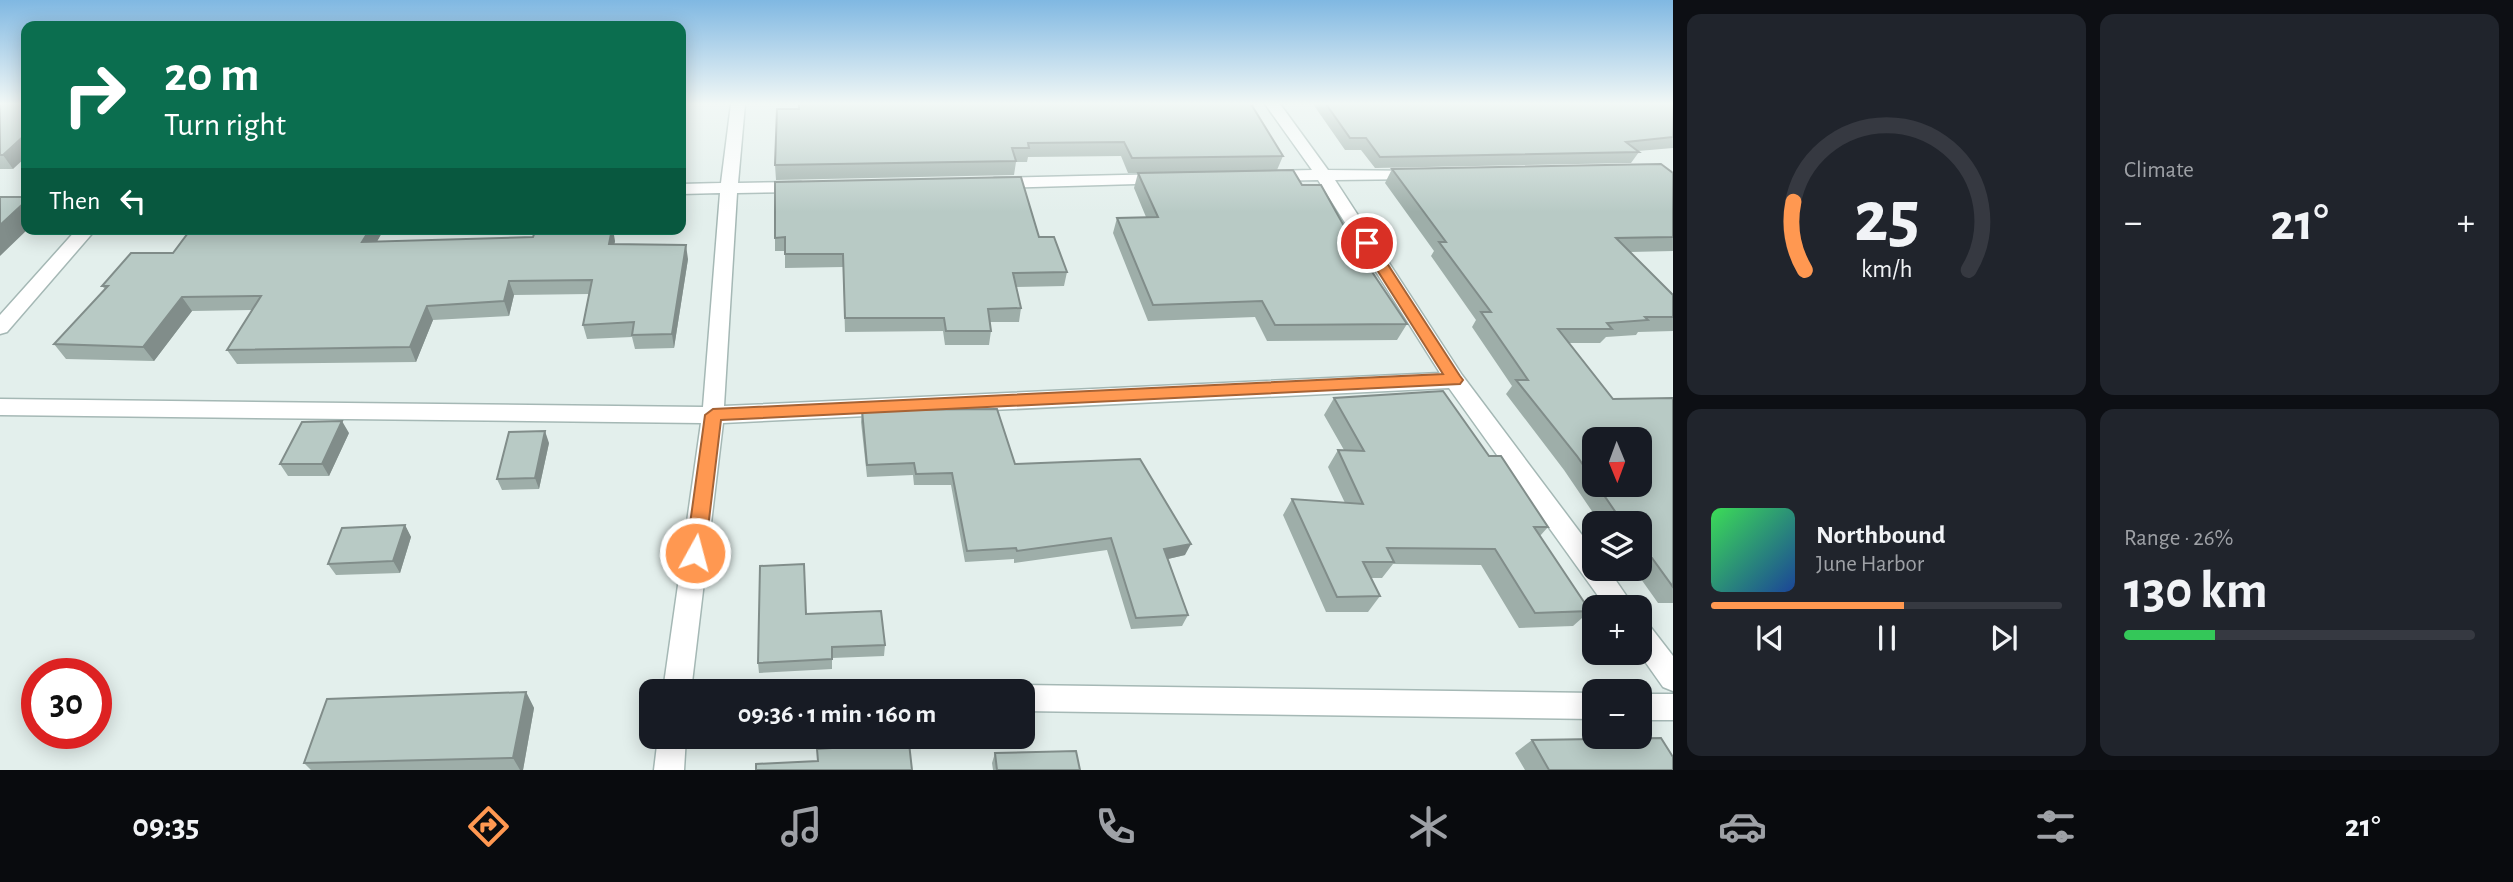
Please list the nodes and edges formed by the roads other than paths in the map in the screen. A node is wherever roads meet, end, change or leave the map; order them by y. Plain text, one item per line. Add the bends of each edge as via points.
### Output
1 (734, 140) edge
2 (1298, 140) edge
3 (1435, 173) edge
4 (1323, 175) junction
5 (1254, 177) edge
6 (1185, 178) edge
7 (978, 183) edge
8 (812, 187) edge
9 (686, 189) edge
10 (729, 189) junction
11 (82, 235) edge
12 (0, 327) edge
13 (1455, 380) junction
14 (0, 407) edge
15 (713, 415) junction
16 (1612, 595) edge
17 (1652, 649) edge
18 (1673, 678) edge
19 (679, 679) edge
20 (1035, 698) edge
21 (1582, 706) edge
22 (1652, 707) edge
23 (1673, 707) edge
24 (672, 749) edge
25 (669, 770) edge

1 - 10 street
2 - 4 street
3 - 4 street
4 - 5 street
4 - 13 street
6 - 7 street
8 - 10 street
9 - 10 street
10 - 15 street
11 - 12 street
13 - 15 street
13 - 16 street
14 - 15 street
15 - 19 street
17 - 18 street
20 - 21 street
22 - 23 street
24 - 25 street

